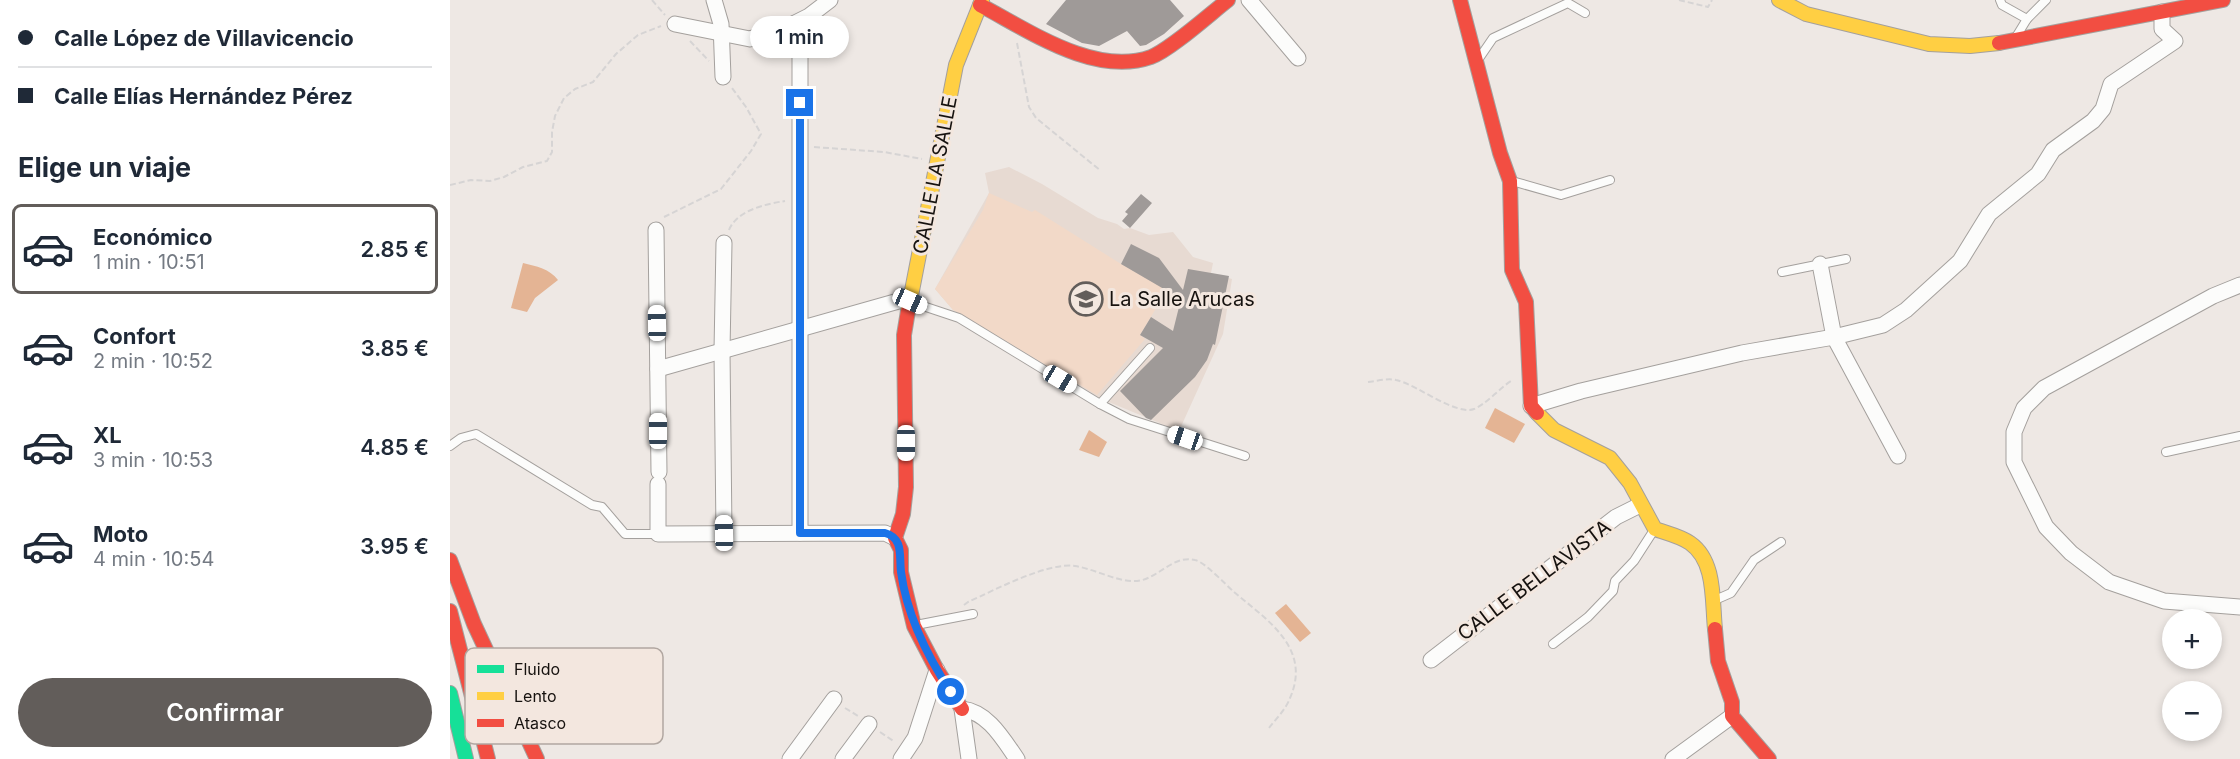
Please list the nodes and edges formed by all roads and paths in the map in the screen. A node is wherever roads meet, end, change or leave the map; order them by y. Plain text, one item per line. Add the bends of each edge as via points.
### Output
1 (652, 0) edge
2 (714, 0) edge
3 (830, 0) edge
4 (1228, 0) edge
5 (1249, 0) edge
6 (1460, 0) edge
7 (1678, 0) edge
8 (1712, 0) edge
9 (1779, 0) edge
10 (2000, 0) edge
11 (2046, 0) edge
12 (2223, 0) edge
13 (977, 2) edge
14 (2162, 12) junction
15 (1585, 14) dead end
16 (2026, 19) junction
17 (1014, 23) junction
18 (675, 24) junction
19 (793, 24) junction
20 (721, 33) junction
21 (2014, 41) junction
22 (691, 42) dead end
23 (1298, 58) dead end
24 (1477, 61) junction
25 (723, 77) junction
26 (800, 146) junction
27 (937, 162) junction
28 (1101, 171) dead end
29 (1610, 180) dead end
30 (1510, 181) junction
31 (450, 184) edge
32 (800, 198) junction
33 (656, 230) joint
34 (724, 243) joint
35 (1846, 259) dead end
36 (1820, 264) junction
37 (1782, 272) dead end
38 (2240, 285) edge
39 (910, 301) junction
40 (800, 330) junction
41 (1834, 337) junction
42 (1150, 348) dead end
43 (722, 351) junction
44 (658, 369) junction
45 (1528, 375) junction
46 (1368, 382) dead end
47 (1100, 404) junction
48 (1531, 406) junction
49 (2240, 436) edge
50 (450, 446) edge
51 (2166, 452) dead end
52 (1245, 456) dead end
53 (1898, 456) dead end
54 (1640, 505) junction
55 (1655, 529) junction
56 (724, 533) junction
57 (800, 533) junction
58 (658, 534) junction
59 (895, 538) junction
60 (1781, 542) dead end
61 (450, 560) edge
62 (1711, 602) junction
63 (2240, 607) edge
64 (450, 611) edge
65 (973, 614) dead end
66 (952, 618) junction
67 (914, 626) junction
68 (1553, 644) dead end
69 (485, 648) edge
70 (1431, 660) dead end
71 (465, 669) edge
72 (937, 670) junction
73 (450, 693) edge
74 (834, 699) dead end
75 (962, 709) junction
76 (1732, 716) junction
77 (869, 724) dead end
78 (1269, 728) dead end
79 (484, 744) edge
80 (530, 744) edge
81 (466, 759) edge
82 (488, 759) edge
83 (537, 759) edge
84 (790, 759) edge
85 (843, 759) edge
86 (902, 759) edge
87 (969, 759) edge
88 (1017, 759) edge
89 (1673, 759) edge
90 (1769, 759) edge

1 - 18 path
2 - 20 street
3 - 19 street
4 - 17 street via 1151,57 1117,62 1077,56
5 - 23 street
6 - 24 street
7 - 8 path via 1707,7
9 - 21 street via 1806,14 1929,44 1970,46
10 - 16 lane
11 - 16 lane
12 - 14 street
13 - 17 street
13 - 27 street, CALLE LA SALLE via 956,65
14 - 21 street
14 - 41 street via 2162,28 2175,41 2111,84 2103,109 2093,121 2053,150 2038,174 1989,214 1960,261 1906,310 1883,325
15 - 24 lane via 1568,3 1493,38
16 - 21 lane
17 - 28 path via 1029,107 1036,118
18 - 20 street
18 - 31 path via 658,26 638,36 616,54 593,82 564,98 555,116 552,152 547,161 490,181
19 - 20 street via 750,39
19 - 26 street via 800,39
20 - 25 street
22 - 25 path
24 - 30 street
25 - 33 path via 760,134 752,151 721,189 664,217
26 - 27 path via 884,152
26 - 32 street
27 - 39 street, CALLE LA SALLE
29 - 30 lane via 1561,195
30 - 45 street via 1512,270 1526,302
32 - 34 path via 762,205 732,222
32 - 40 street
33 - 44 street
34 - 43 street
35 - 36 lane
36 - 37 lane
36 - 41 street
38 - 63 street via 2044,388 2024,408 2014,432 2014,462 2046,527 2071,553 2109,582 2164,601
39 - 40 street via 902,300
39 - 47 lane via 959,318
39 - 59 street, CALLE LA SALLE via 904,335 904,512
40 - 43 street
40 - 57 street
41 - 48 street via 1742,353
41 - 53 street
42 - 47 lane
43 - 44 street
43 - 56 street
44 - 58 street
45 - 46 path via 1510,381 1475,409 1464,411 1394,379
45 - 48 street
47 - 52 lane via 1130,419
48 - 54 street via 1554,430 1610,458
49 - 51 lane
50 - 58 lane via 476,434 592,505 602,507 625,534
54 - 55 street
54 - 70 street, CALLE BELLAVISTA via 1616,517
55 - 62 street via 1688,541 1701,552 1710,575
55 - 68 lane via 1634,561 1615,580 1612,591 1588,617
56 - 57 street
56 - 58 street
57 - 59 street via 885,533
59 - 67 street via 901,549 901,572
60 - 62 lane via 1754,560 1731,593
61 - 69 street
62 - 76 street via 1718,661
64 - 71 street
65 - 66 lane
66 - 67 lane
66 - 78 path via 968,602 1047,568 1073,566 1133,581 1149,578 1178,560 1197,560 1273,625 1295,659 1296,679 1290,699
67 - 72 street
72 - 75 street
72 - 86 street via 915,738
73 - 81 street
74 - 84 street
75 - 87 street
75 - 88 street via 984,717
76 - 89 street
76 - 90 street
77 - 85 street
79 - 82 street
80 - 83 street

